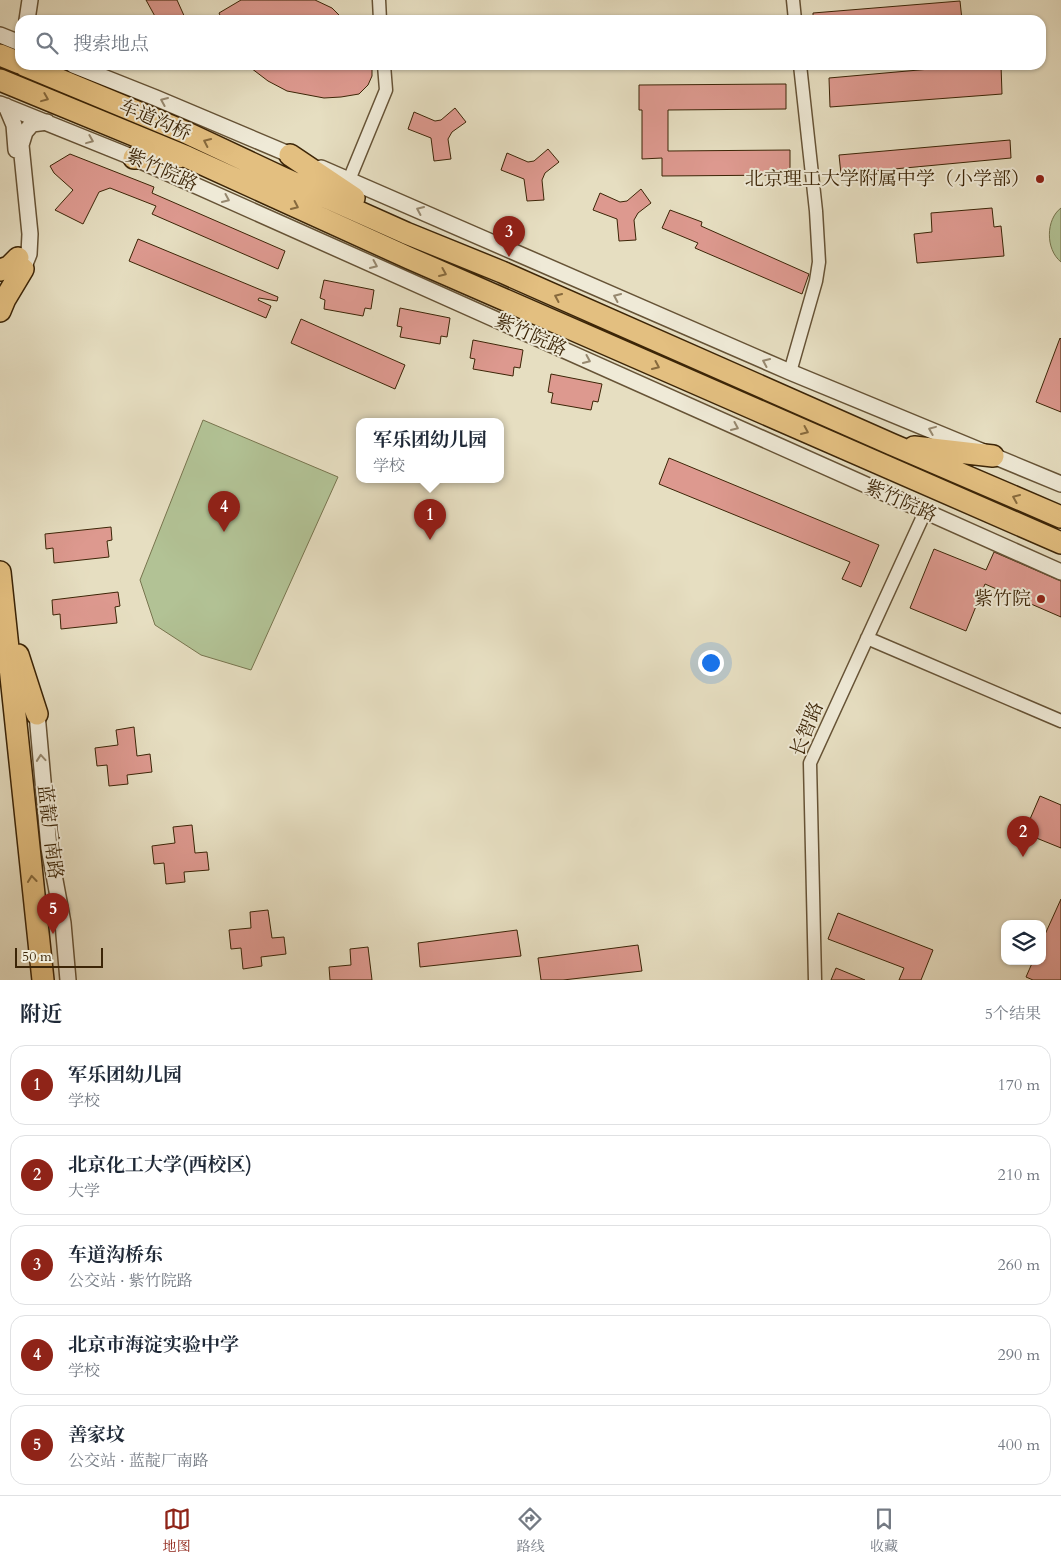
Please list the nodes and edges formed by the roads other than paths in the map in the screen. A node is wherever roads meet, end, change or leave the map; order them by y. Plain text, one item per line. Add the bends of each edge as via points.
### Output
1 (30, 0) edge
2 (36, 0) edge
3 (379, 0) edge
4 (793, 0) edge
5 (28, 15) edge
6 (37, 15) edge
7 (380, 15) edge
8 (794, 15) edge
9 (0, 35) edge
10 (15, 44) edge
11 (15, 49) edge
12 (0, 55) edge
13 (36, 70) edge
14 (86, 70) edge
15 (384, 70) edge
16 (801, 70) edge
17 (0, 80) edge
18 (3, 105) edge
19 (47, 122) junction
20 (290, 155) junction
21 (187, 157) junction
22 (134, 158) junction
23 (349, 180) junction
24 (22, 187) junction
25 (406, 233) junction
26 (21, 263) junction
27 (0, 270) edge
28 (0, 311) edge
29 (790, 372) junction
30 (891, 444) junction
31 (993, 456) junction
32 (1061, 484) edge
33 (925, 512) junction
34 (1061, 517) edge
35 (1052, 539) edge
36 (1061, 554) edge
37 (0, 572) edge
38 (1061, 572) edge
39 (5, 612) junction
40 (867, 638) junction
41 (37, 714) joint
42 (1061, 721) edge
43 (43, 980) edge
44 (68, 980) edge
45 (815, 980) edge

1 - 5 street
2 - 6 street
3 - 7 street
4 - 8 street
9 - 10 street
11 - 12 highway
25 -> 13 highway, 车道沟桥 via 185,132
20 -> 14 street
15 - 23 street via 386,90
16 - 29 street via 819,262
17 -> 21 highway, 车道沟桥
18 - 19 street, 紫竹院路
18 - 24 street via 14,125
19 -> 22 street, 紫竹院路
19 - 24 street via 32,124 25,132 21,145
20 - 23 street
20 - 25 highway
21 - 22 highway
21 -> 35 highway, 紫竹院路 via 409,258
22 -> 33 street, 紫竹院路
29 -> 23 street
24 - 26 street via 30,234 29,254
30 -> 25 highway via 502,272
26 - 27 highway
26 - 28 highway
31 -> 29 street
30 - 31 highway
34 -> 30 highway
31 - 32 street
33 - 38 street, 紫竹院路
33 - 40 street, 长智路
35 - 36 highway
37 - 39 highway, 蓝靛厂南路
39 - 41 highway
43 -> 39 highway, 蓝靛厂南路
40 - 42 street
40 - 45 street, 长智路 via 810,762
44 -> 41 street, 蓝靛厂南路 via 63,923 49,848

